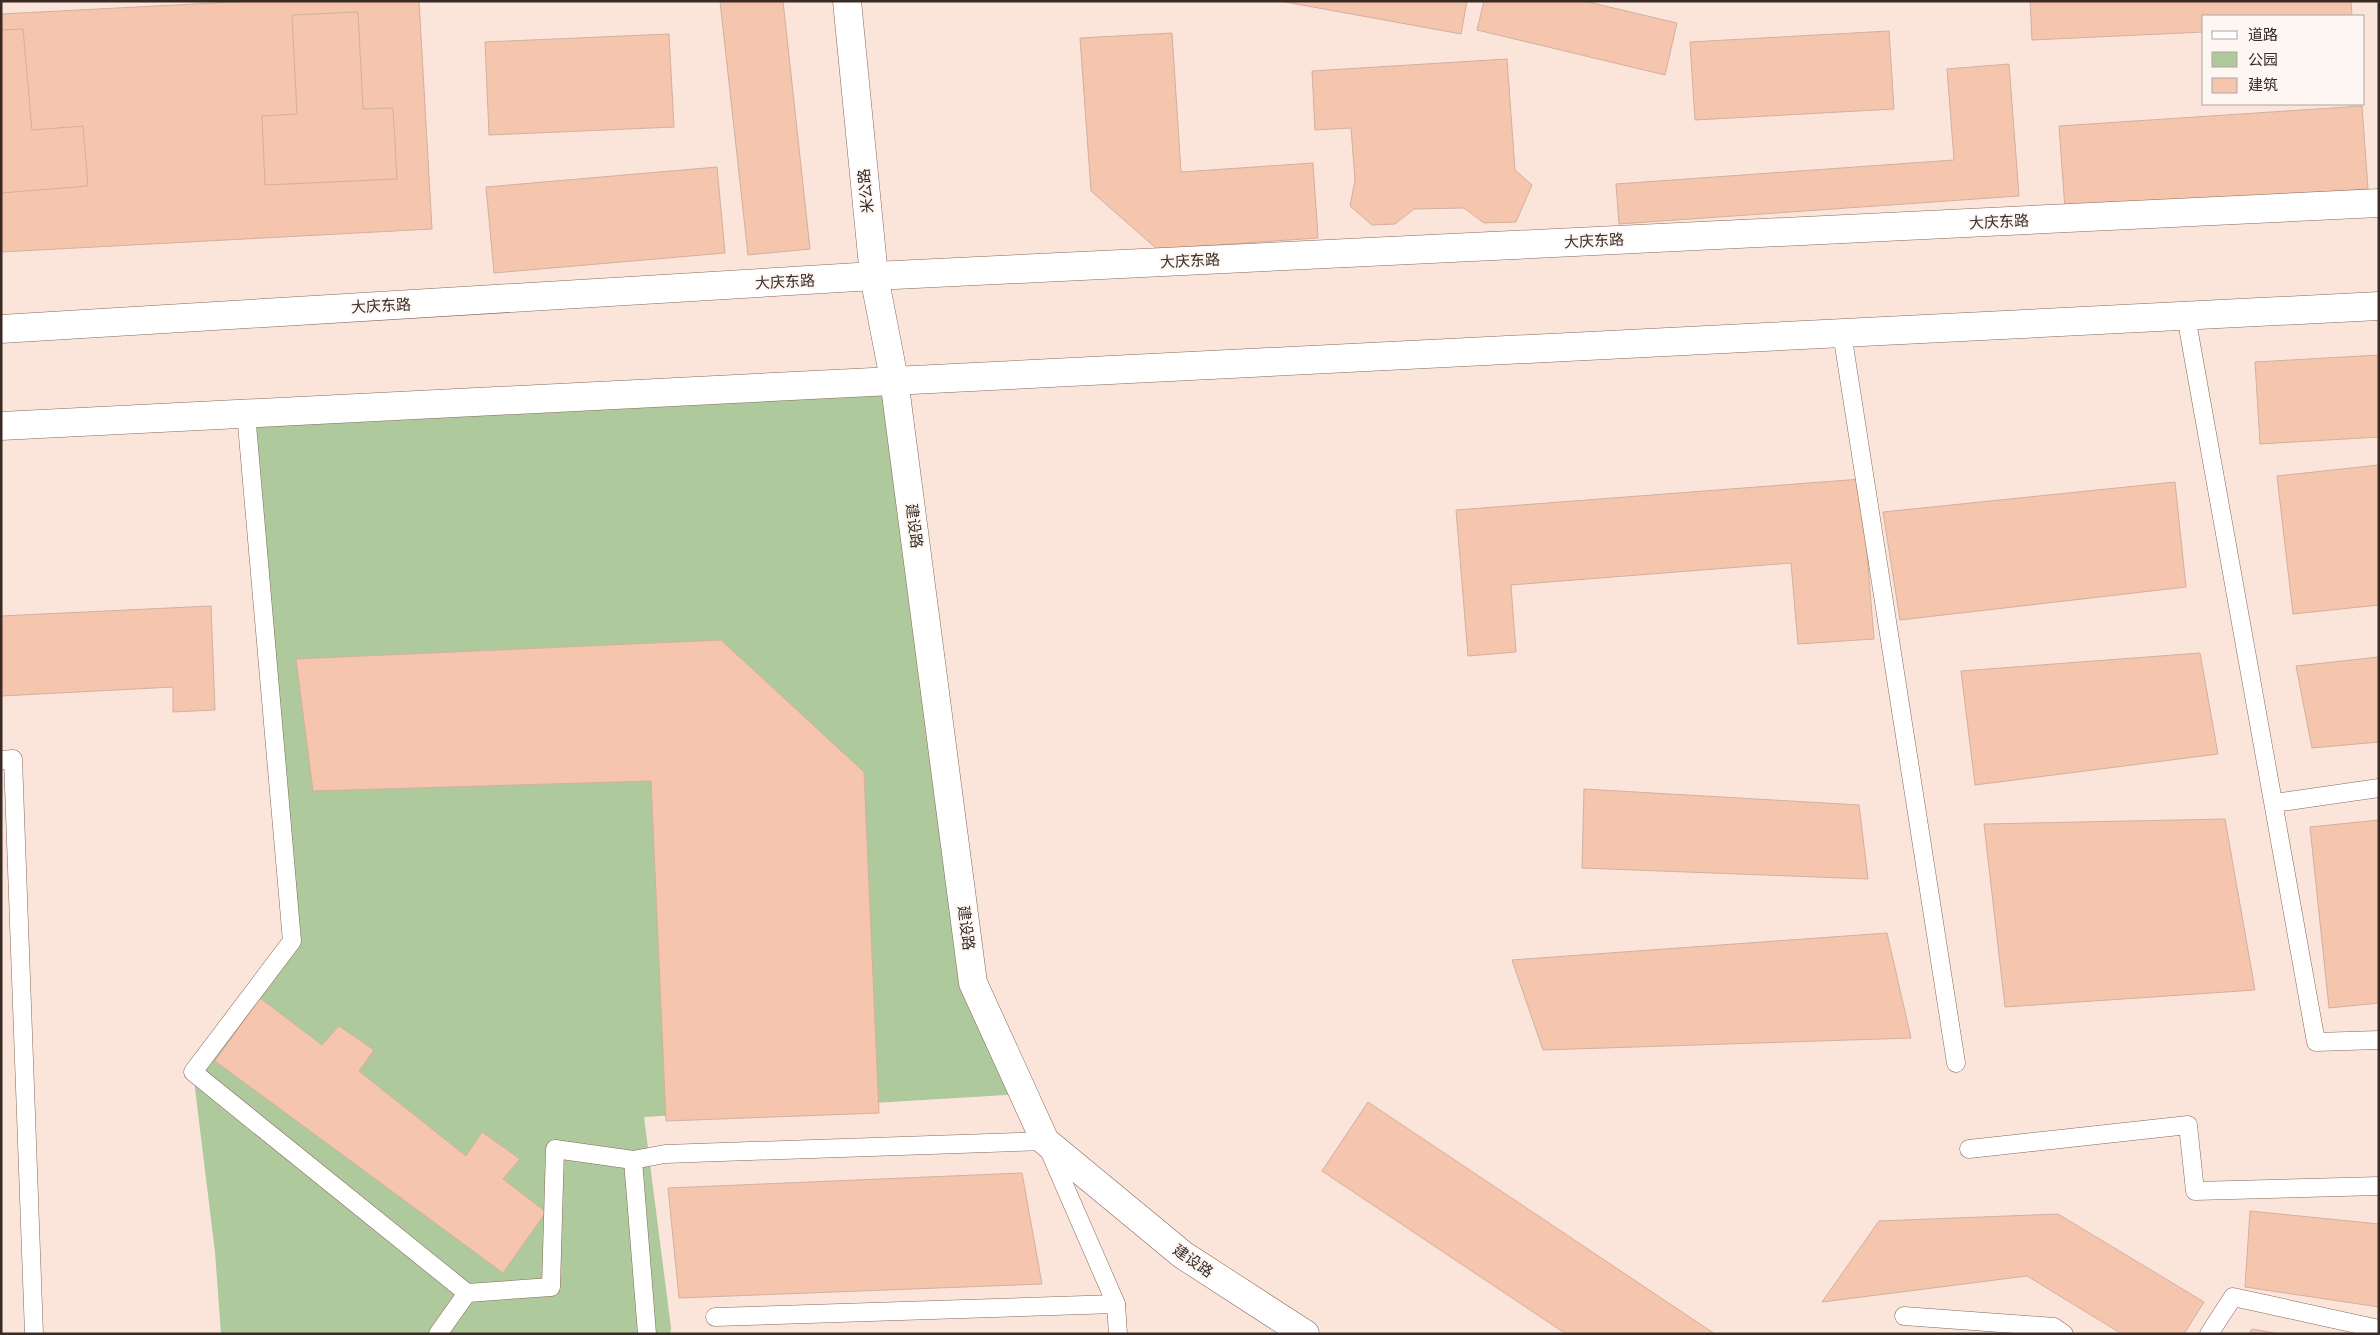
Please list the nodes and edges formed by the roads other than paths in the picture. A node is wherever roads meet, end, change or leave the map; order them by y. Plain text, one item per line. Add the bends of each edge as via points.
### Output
1 (847, 1) edge
2 (2379, 203) edge
3 (874, 276) junction
4 (2379, 306) edge
5 (2186, 316) junction
6 (1, 329) edge
7 (1842, 333) junction
8 (894, 379) junction
9 (246, 413) junction
10 (1, 426) edge
11 (1, 760) edge
12 (2379, 788) edge
13 (2274, 803) junction
14 (2379, 1040) edge
15 (1956, 1063) dead end
16 (1045, 1141) junction
17 (1969, 1149) dead end
18 (633, 1160) junction
19 (2379, 1186) edge
20 (467, 1293) junction
21 (1116, 1304) junction
22 (1904, 1316) dead end
23 (714, 1317) dead end
24 (2379, 1329) edge
25 (34, 1334) edge
26 (438, 1334) edge
27 (647, 1334) edge
28 (1118, 1334) edge
29 (1305, 1334) edge
30 (2064, 1334) edge
31 (2209, 1334) edge

1 - 3 main road, 米公路
2 - 3 main road, 大庆东路
3 - 6 main road, 大庆东路
3 - 8 main road, 米公路
4 - 5 main road
5 - 7 main road
5 - 13 lane
7 - 8 main road
7 - 15 lane
8 - 9 main road
8 - 16 main road, 建设路 via 973,983
9 - 10 main road
9 - 20 lane via 292,941 193,1072
11 - 25 lane via 13,759
12 - 13 lane
13 - 14 lane via 2316,1042
16 - 18 lane via 665,1154
16 - 21 lane
16 - 29 main road, 建设路 via 1183,1256
17 - 19 lane via 2188,1125 2195,1191
18 - 20 lane via 555,1149 551,1287
18 - 27 lane
20 - 26 lane
21 - 23 lane
21 - 28 lane
22 - 30 lane via 2054,1327
24 - 31 lane via 2233,1297

